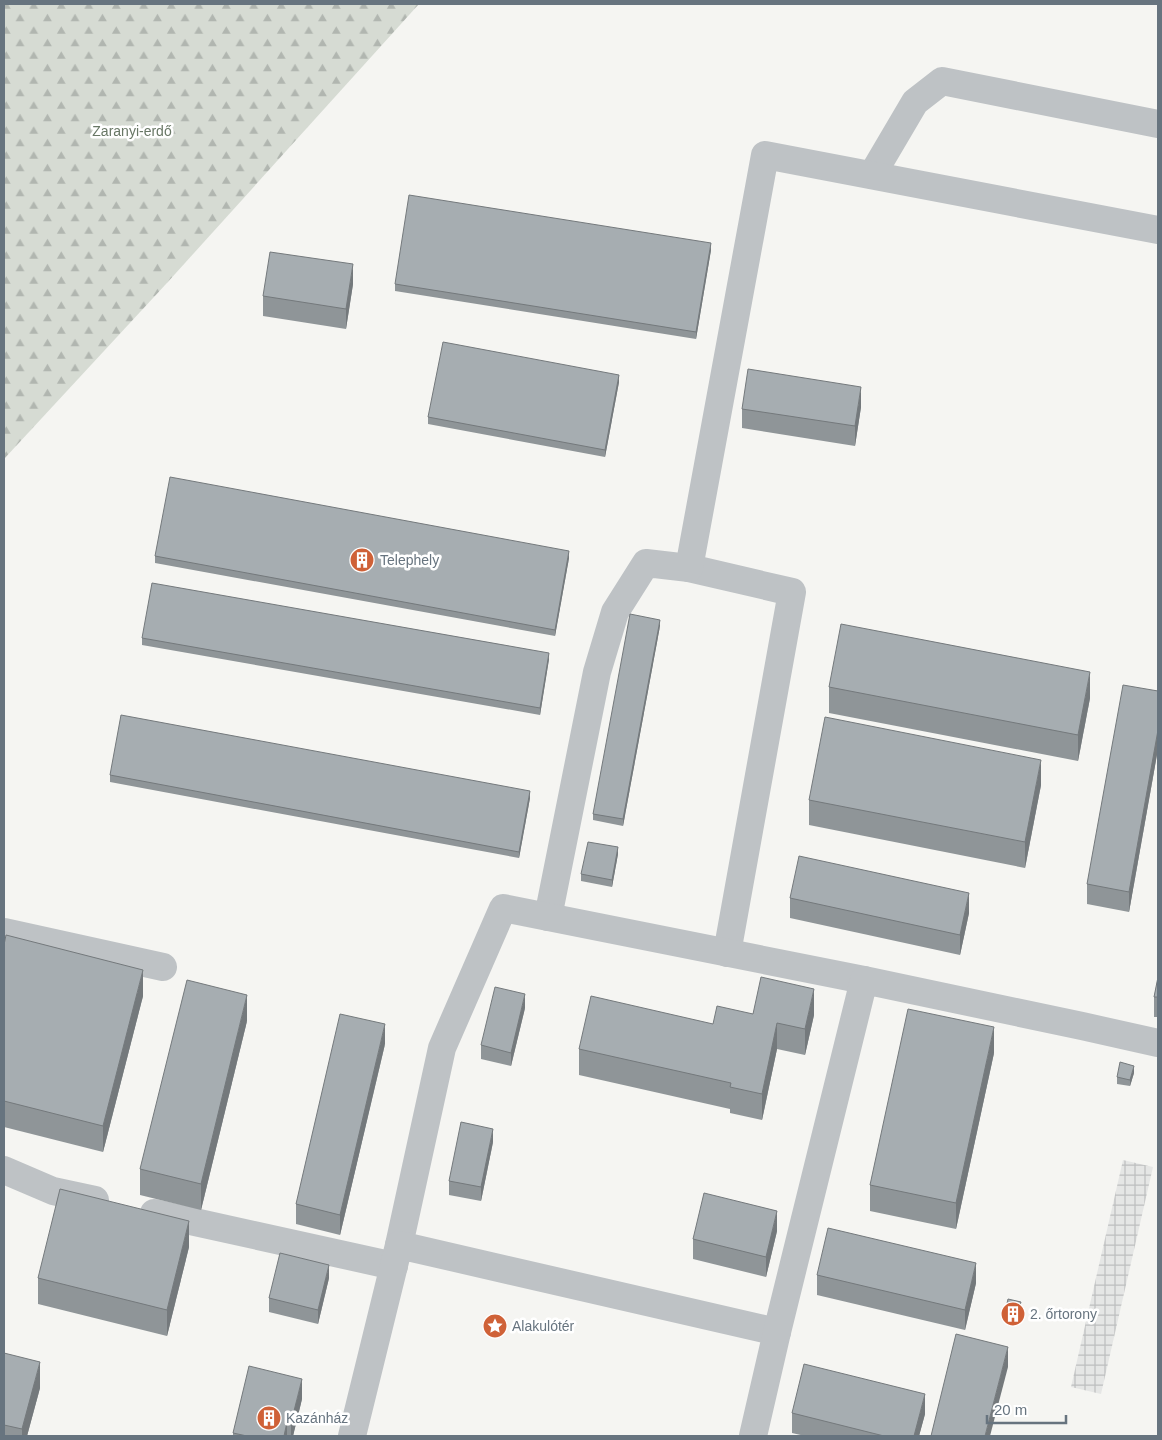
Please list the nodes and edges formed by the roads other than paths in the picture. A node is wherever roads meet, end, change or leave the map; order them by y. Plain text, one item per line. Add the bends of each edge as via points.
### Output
1 (1158, 124) edge
2 (872, 175) junction
3 (1158, 230) edge
4 (689, 568) junction
5 (548, 917) junction
6 (4, 932) edge
7 (727, 953) junction
8 (163, 967) dead end
9 (864, 980) junction
10 (1158, 1043) edge
11 (4, 1170) edge
12 (396, 1256) junction
13 (777, 1332) junction
14 (352, 1436) edge
15 (753, 1436) edge

1 - 2 street via 942,81 915,102
2 - 3 street
2 - 4 street via 764,154
4 - 5 street via 646,563 615,612 597,672
4 - 7 street via 792,592
5 - 7 street
5 - 12 street via 503,908 442,1048
6 - 8 street
7 - 9 street
9 - 10 street
9 - 13 street
11 - 12 street via 53,1191
12 - 13 street
12 - 14 street
13 - 15 street

